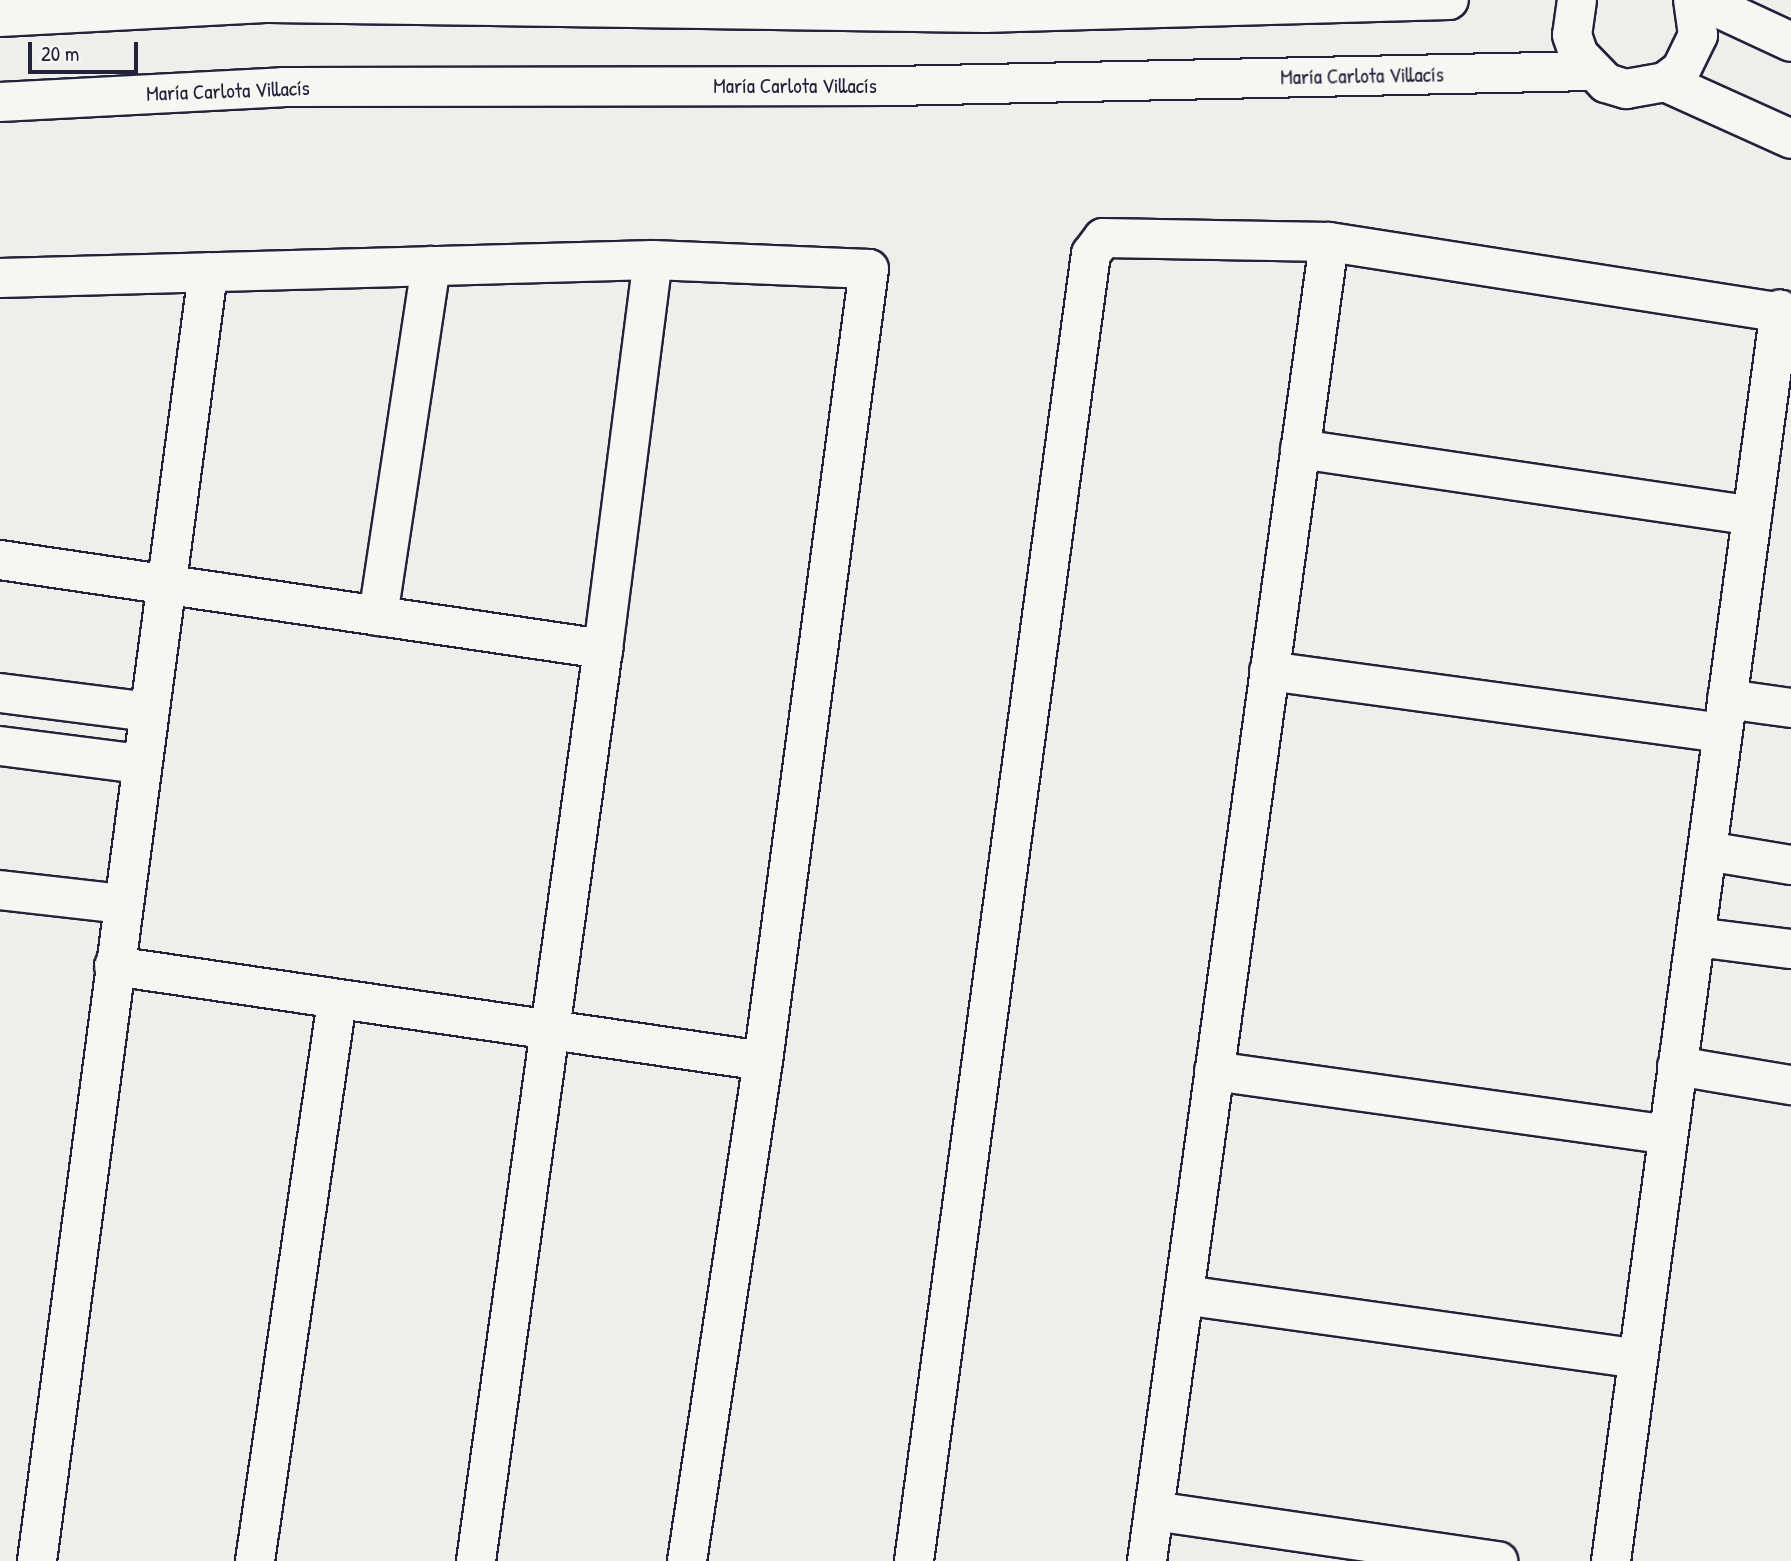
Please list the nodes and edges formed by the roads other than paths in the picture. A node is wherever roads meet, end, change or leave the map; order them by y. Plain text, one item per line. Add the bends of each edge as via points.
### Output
1 (1449, 0) edge
2 (1577, 0) edge
3 (1693, 0) edge
4 (1701, 0) edge
5 (832, 5) edge
6 (982, 7) edge
7 (0, 17) edge
8 (1791, 42) edge
9 (1590, 71) junction
10 (1664, 82) junction
11 (0, 102) edge
12 (1791, 138) edge
13 (1328, 242) junction
14 (653, 260) junction
15 (431, 266) junction
16 (208, 272) junction
17 (0, 278) edge
18 (1785, 312) edge
19 (1300, 449) junction
20 (1752, 516) junction
21 (0, 560) edge
22 (165, 584) junction
23 (378, 615) junction
24 (603, 649) junction
25 (1269, 671) junction
26 (2, 704) edge
27 (1791, 708) edge
28 (148, 712) junction
29 (1725, 716) junction
30 (0, 746) edge
31 (141, 764) junction
32 (1707, 851) junction
33 (1791, 864) edge
34 (0, 890) edge
35 (122, 904) junction
36 (1696, 937) junction
37 (1791, 949) edge
38 (114, 966) junction
39 (337, 1001) junction
40 (549, 1032) junction
41 (763, 1061) junction
42 (1677, 1066) junction
43 (1214, 1071) junction
44 (1791, 1085) edge
45 (1668, 1135) junction
46 (1184, 1295) junction
47 (1638, 1359) junction
48 (1154, 1511) junction
49 (37, 1561) edge
50 (255, 1561) edge
51 (476, 1561) edge
52 (687, 1561) edge
53 (914, 1561) edge
54 (1147, 1561) edge
55 (1498, 1561) edge
56 (1611, 1561) edge

1 - 6 street
2 - 9 street via 1572,36
3 - 10 street via 1699,15 1692,54
4 - 8 street
5 - 6 street
5 - 7 street via 270,3
9 - 10 street via 1606,83 1626,89
9 - 11 street, María Carlota Villacís via 892,86 284,88
10 - 12 street
13 - 18 street
13 - 19 street
13 - 53 street via 1103,238 1091,254
14 - 15 street
14 - 24 street
14 - 41 street via 869,270
15 - 16 street
15 - 23 street
16 - 17 street
16 - 22 street
18 - 20 street
19 - 20 street
19 - 25 street
20 - 29 street
21 - 22 street
22 - 23 street
22 - 28 street
23 - 24 street
24 - 40 street
25 - 29 street
25 - 43 street
26 - 28 street
27 - 29 street
28 - 31 street
29 - 32 street
30 - 31 street
31 - 35 street
32 - 33 street
32 - 36 street
34 - 35 street
35 - 38 street
36 - 37 street
36 - 42 street
38 - 39 street
38 - 49 street
39 - 40 street
39 - 50 street
40 - 41 street
40 - 51 street
41 - 52 street
42 - 44 street
42 - 45 street
43 - 45 street
43 - 46 street
45 - 47 street
46 - 47 street
46 - 48 street
47 - 56 street
48 - 54 street
48 - 55 street

